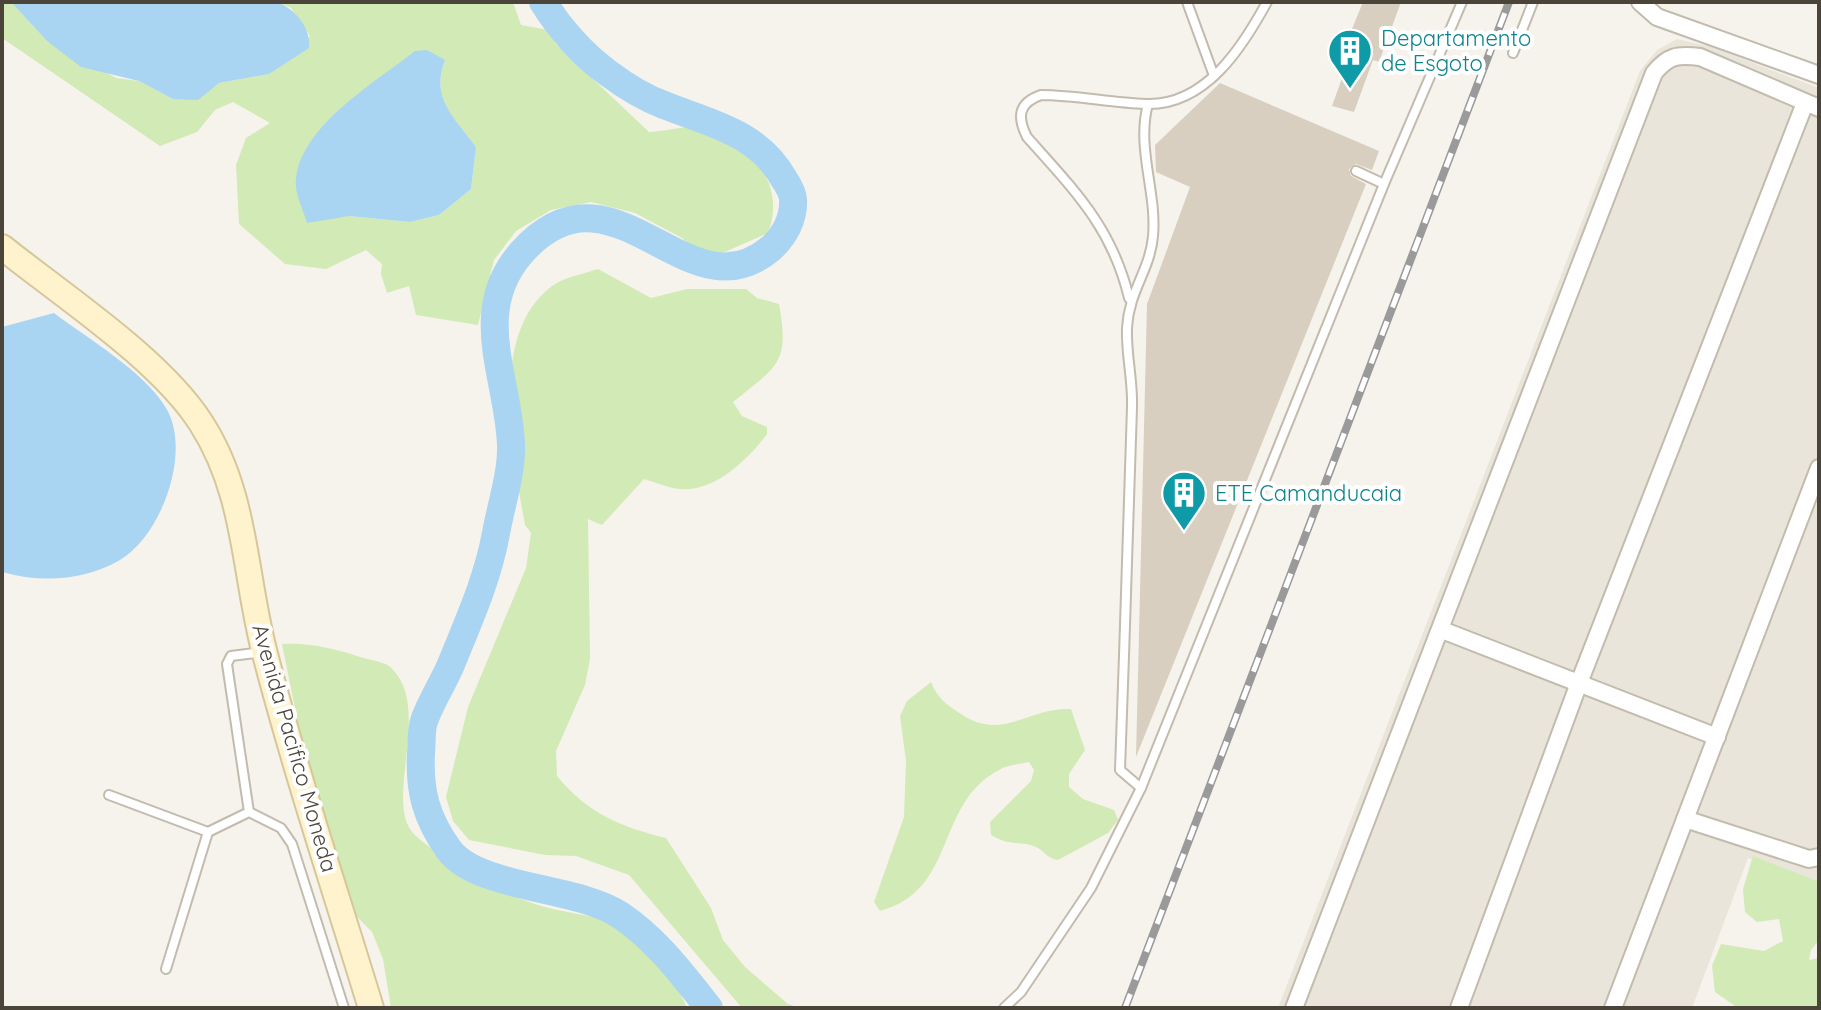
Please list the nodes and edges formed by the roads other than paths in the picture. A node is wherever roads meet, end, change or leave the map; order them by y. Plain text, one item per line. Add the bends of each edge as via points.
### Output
1 (1187, 2) edge
2 (1267, 2) edge
3 (1462, 2) edge
4 (1533, 2) edge
5 (1640, 2) edge
6 (1513, 53) dead end
7 (1819, 75) edge
8 (1214, 76) junction
9 (1148, 104) junction
10 (1812, 105) edge
11 (1356, 171) dead end
12 (1384, 184) junction
13 (2, 247) edge
14 (1130, 299) junction
15 (1819, 468) edge
16 (1442, 630) junction
17 (264, 652) junction
18 (1579, 683) junction
19 (1717, 737) junction
20 (1141, 788) junction
21 (109, 795) dead end
22 (249, 812) junction
23 (1685, 819) junction
24 (208, 832) junction
25 (1819, 857) edge
26 (166, 969) dead end
27 (344, 1008) edge
28 (371, 1008) edge
29 (1004, 1008) edge
30 (1294, 1008) edge
31 (1459, 1008) edge
32 (1613, 1008) edge

1 - 8 lane
2 - 8 lane
3 - 12 lane
4 - 6 lane
5 - 7 street via 1657,17
8 - 9 lane via 1171,102
9 - 14 lane via 1142,129 1153,239
9 - 14 lane via 1041,95 1027,99 1020,110 1027,137 1089,207 1109,238
10 - 16 street via 1700,57 1666,58 1654,73
10 - 18 street
11 - 12 lane
12 - 20 lane
13 - 17 street, Avenida Pacifico Moneda via 159,372 200,421 238,504
14 - 20 lane via 1133,402 1120,770
15 - 19 street
16 - 18 street
16 - 30 street
17 - 22 lane via 231,656 227,664
17 - 28 street, Avenida Pacifico Moneda
18 - 19 street
18 - 31 street
19 - 23 street
20 - 29 lane via 1091,888 1021,992
21 - 24 lane
22 - 24 lane
22 - 27 lane via 281,828 292,844
23 - 25 street via 1809,859
23 - 32 street
24 - 26 lane

